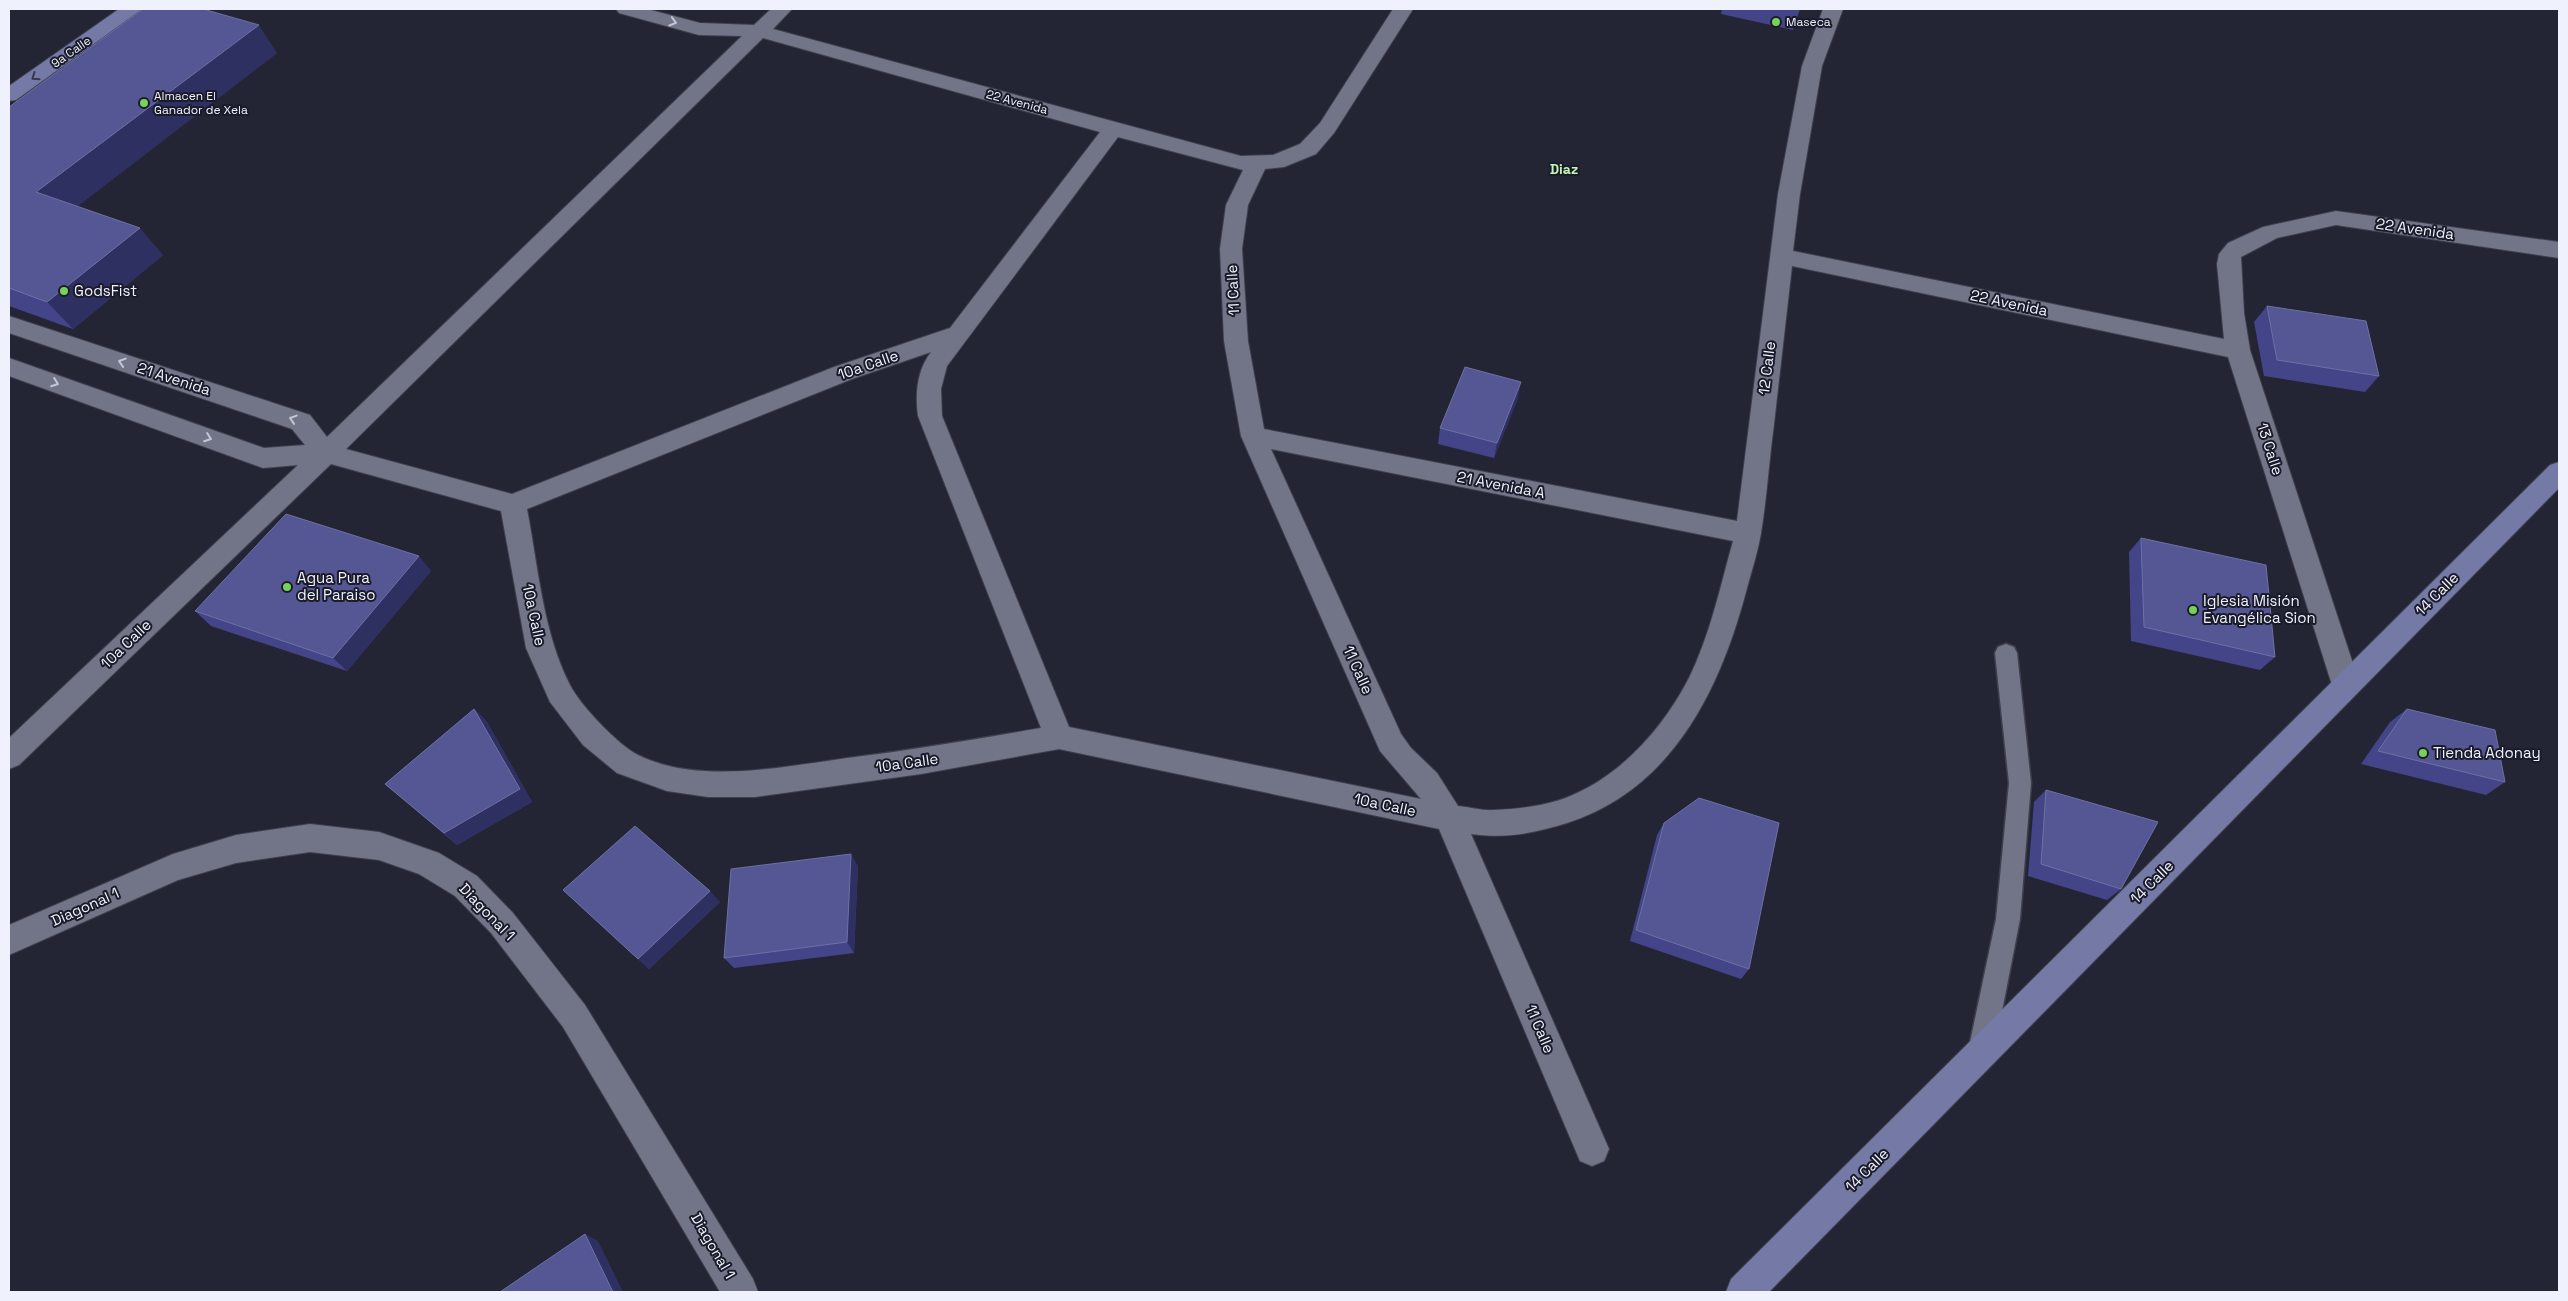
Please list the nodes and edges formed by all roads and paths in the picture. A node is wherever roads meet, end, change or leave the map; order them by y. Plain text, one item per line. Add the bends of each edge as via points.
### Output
1 (132, 9) edge
2 (626, 9) edge
3 (730, 9) edge
4 (782, 9) edge
5 (1403, 9) edge
6 (1833, 9) edge
7 (759, 31) junction
8 (9, 95) edge
9 (1113, 129) junction
10 (1267, 163) junction
11 (2271, 232) joint
12 (2559, 250) edge
13 (1780, 256) junction
14 (9, 324) edge
15 (958, 334) junction
16 (2238, 350) junction
17 (9, 367) edge
18 (1253, 436) junction
19 (326, 453) junction
20 (2559, 472) edge
21 (513, 504) junction
22 (1748, 534) junction
23 (2006, 653) dead end
24 (2346, 685) junction
25 (1680, 720) joint
26 (1059, 736) junction
27 (9, 756) edge
28 (1449, 818) junction
29 (9, 940) edge
30 (1980, 1058) junction
31 (1592, 1149) dead end
32 (740, 1292) edge
33 (1744, 1292) edge

1 -> 8 street, 9a Calle
2 -> 7 street, 22 Avenida via 699,29
3 - 7 street, 22 Avenida
4 - 7 street, 10a Calle
5 - 10 street via 1318,140 1308,149
6 - 13 street, 12 Calle via 1810,75
7 - 9 street, 22 Avenida
7 - 19 street, 10a Calle
9 - 10 street, 22 Avenida via 1225,160
9 - 15 street
10 - 18 street, 11 Calle via 1238,205 1231,249 1236,341
11 - 12 street, 22 Avenida via 2336,218
11 - 16 street, 13 Calle via 2230,254 2232,313
13 - 16 street, 22 Avenida
13 - 22 street, 12 Calle
19 -> 14 street, 21 Avenida via 301,422
15 - 21 street, 10a Calle via 843,373
15 - 26 street via 936,364 930,380 927,397 930,416
16 - 24 street, 13 Calle
17 -> 19 street via 263,458
18 - 22 street, 21 Avenida A
18 - 28 street, 11 Calle via 1390,742 1401,758 1426,782
19 - 21 street
19 - 27 street, 10a Calle
20 - 24 street, 14 Calle
21 - 26 street, 10a Calle via 540,648 560,694 593,736 627,764 667,778 708,784 755,784 921,761
22 - 25 street, 12 Calle via 1723,628 1701,682
23 - 30 lane via 2020,783 2008,919
24 - 30 street, 14 Calle
25 - 28 street, 10a Calle via 1653,753 1622,780 1585,804 1540,818 1494,824
26 - 28 street, 10a Calle
28 - 31 street, 11 Calle
29 - 32 street, Diagonal 1 via 173,868 236,849 310,838 379,846 428,863 466,886 502,923 574,1016
30 - 33 street, 14 Calle

